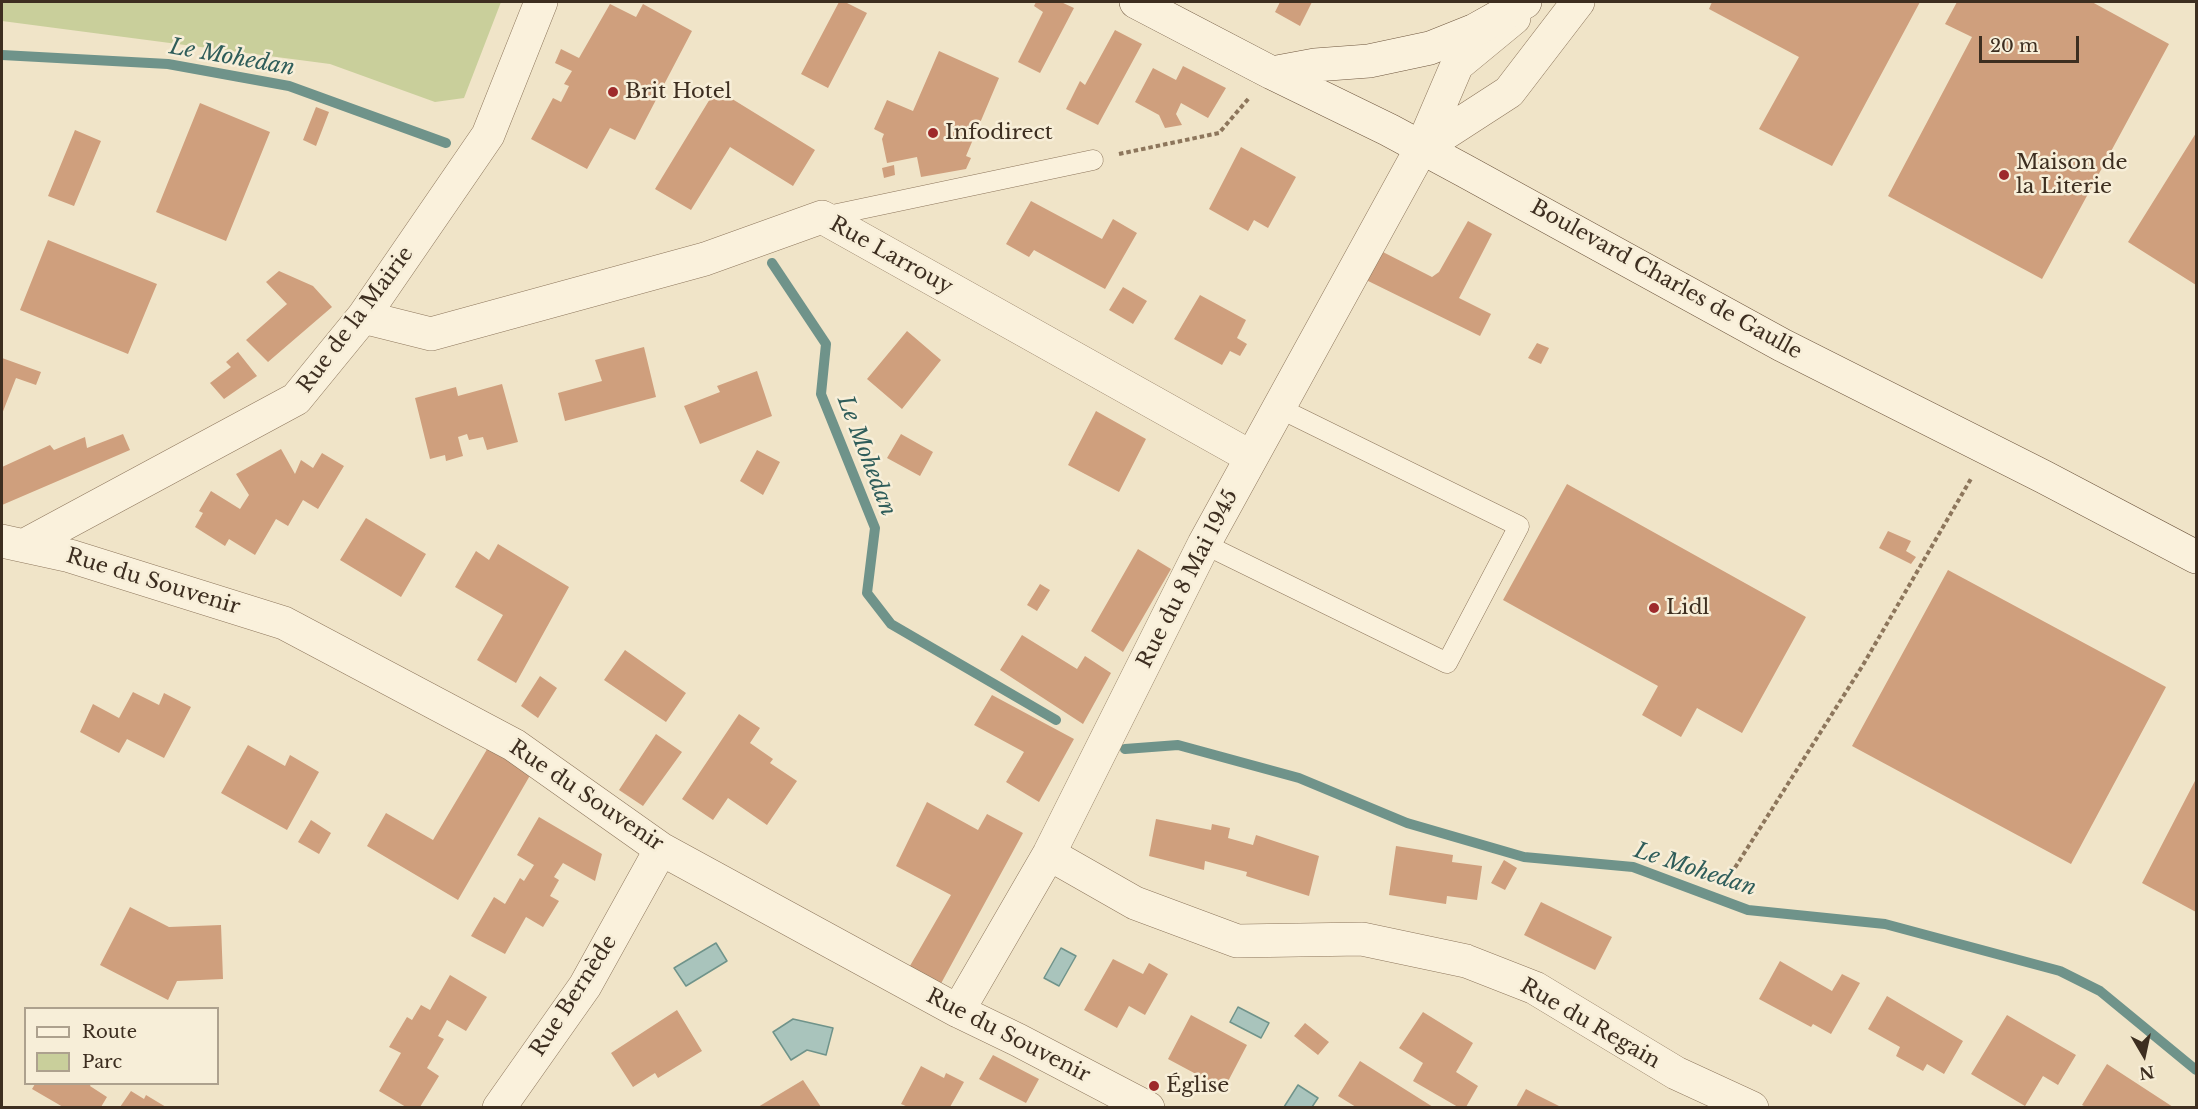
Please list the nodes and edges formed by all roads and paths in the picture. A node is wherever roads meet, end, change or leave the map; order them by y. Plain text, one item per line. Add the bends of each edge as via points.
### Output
1 (541, 2) edge
2 (1136, 2) edge
3 (1525, 2) edge
4 (1534, 2) edge
5 (1578, 2) edge
6 (1272, 73) junction
7 (1421, 148) junction
8 (1093, 160) joint
9 (822, 217) junction
10 (363, 317) junction
11 (1279, 408) junction
12 (1988, 449) junction
13 (1251, 457) junction
14 (13, 543) edge
15 (1204, 544) junction
16 (2196, 556) edge
17 (661, 849) junction
18 (1049, 854) junction
19 (1731, 874) dead end
20 (958, 1011) junction
21 (499, 1107) edge
22 (1148, 1107) edge
23 (1752, 1107) edge

1 - 10 street, Rue de la Mairie via 488,135
2 - 6 street, Boulevard Charles de Gaulle
3 - 6 street via 1475,30 1430,48 1369,61
4 - 7 street, Rue du 8 Mai 1945 via 1457,65
5 - 7 street via 1509,92
6 - 7 street, Boulevard Charles de Gaulle
6 - 8 path via 1219,133
7 - 11 street, Rue du 8 Mai 1945
7 - 12 street, Boulevard Charles de Gaulle via 1782,345
8 - 9 lane
9 - 10 street, Rue Larrouy via 705,258 431,334
9 - 13 street, Rue Larrouy
10 - 14 street, Rue de la Mairie via 296,399
11 - 13 street, Rue du 8 Mai 1945
11 - 15 lane via 1519,526 1447,663
12 - 16 street, Boulevard Charles de Gaulle
12 - 19 path via 1863,665
13 - 15 street, Rue du 8 Mai 1945
14 - 17 street, Rue du Souvenir via 70,556 284,622 514,745
15 - 18 street, Rue du 8 Mai 1945
17 - 20 street, Rue du Souvenir
17 - 21 street, Rue Bernède via 585,986
18 - 20 street, Rue du 8 Mai 1945
18 - 23 street, Rue du Regain via 1135,903 1237,941 1362,939 1466,962 1535,988 1676,1073
20 - 22 street, Rue du Souvenir

